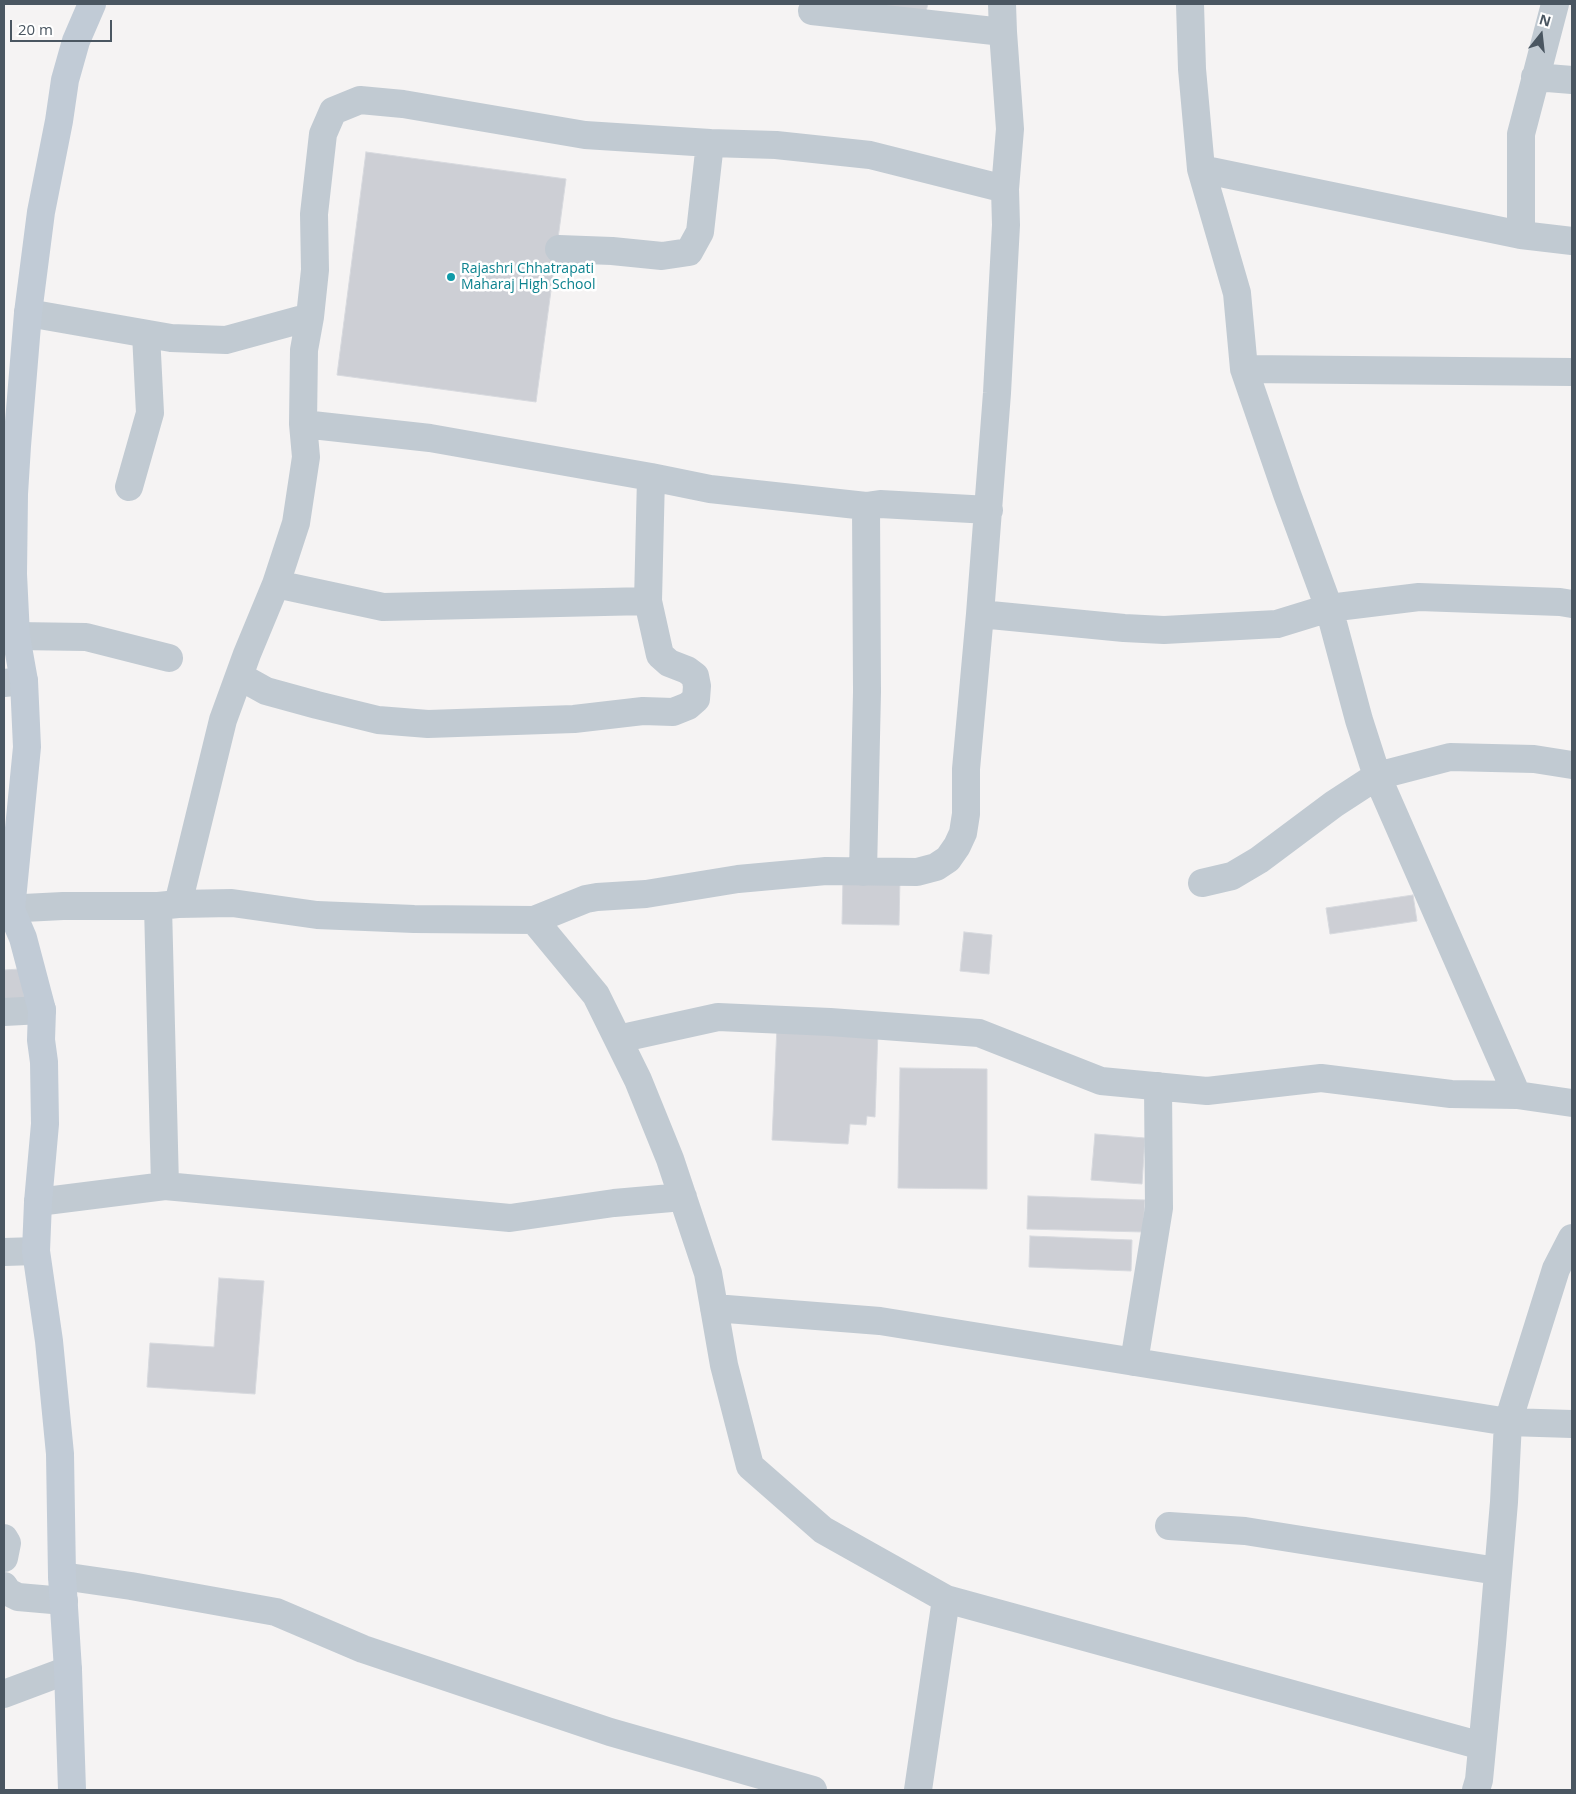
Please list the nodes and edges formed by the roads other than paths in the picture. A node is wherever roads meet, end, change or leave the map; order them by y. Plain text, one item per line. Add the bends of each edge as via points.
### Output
1 (92, 4) edge
2 (1002, 4) edge
3 (1190, 4) edge
4 (1555, 4) edge
5 (812, 11) dead end
6 (1003, 32) junction
7 (1535, 77) junction
8 (1572, 80) edge
9 (710, 143) junction
10 (1201, 169) junction
11 (1005, 188) junction
12 (1521, 235) junction
13 (1572, 241) edge
14 (559, 249) dead end
15 (28, 313) junction
16 (310, 317) junction
17 (146, 334) junction
18 (1244, 369) junction
19 (1572, 372) edge
20 (303, 424) junction
21 (651, 477) junction
22 (129, 487) dead end
23 (866, 506) junction
24 (989, 510) junction
25 (276, 584) junction
26 (648, 601) junction
27 (1572, 604) edge
28 (1329, 608) junction
29 (980, 614) junction
30 (16, 636) junction
31 (169, 658) dead end
32 (239, 676) junction
33 (14, 682) edge
34 (1572, 765) edge
35 (1377, 776) junction
36 (864, 872) junction
37 (1202, 883) dead end
38 (168, 905) junction
39 (7, 909) edge
40 (534, 920) junction
41 (42, 1010) junction
42 (4, 1012) edge
43 (618, 1039) junction
44 (1158, 1086) junction
45 (1517, 1095) junction
46 (1572, 1103) edge
47 (165, 1186) junction
48 (683, 1197) junction
49 (38, 1202) junction
50 (1572, 1238) edge
51 (4, 1252) edge
52 (36, 1252) junction
53 (714, 1308) junction
54 (1134, 1362) junction
55 (1508, 1422) junction
56 (1572, 1424) edge
57 (1170, 1526) dead end
58 (4, 1538) edge
59 (4, 1558) edge
60 (1497, 1571) junction
61 (4, 1586) edge
62 (63, 1589) junction
63 (946, 1600) junction
64 (68, 1670) junction
65 (4, 1694) edge
66 (1482, 1746) junction
67 (72, 1790) edge
68 (813, 1790) edge
69 (918, 1790) edge
70 (1476, 1790) edge

1 - 15 main road via 76,41 65,80 40,212
2 - 6 street
3 - 10 street
4 - 7 street
5 - 6 street
6 - 11 street via 1010,129
7 - 8 street
7 - 12 street via 1521,134
9 - 11 street via 776,145 870,155
9 - 14 street via 700,232 689,252 662,256
9 - 16 street via 585,135 403,104 360,100 333,111 323,134 314,214 315,270
10 - 12 street
10 - 18 street via 1237,293
11 - 24 street via 1006,226
12 - 13 street
15 - 17 street
15 - 30 main road via 14,494
16 - 17 street via 226,340
16 - 20 street via 304,350
17 - 22 street via 150,413
18 - 19 street
18 - 28 street
20 - 21 street via 430,438
20 - 25 street via 306,457 296,523
21 - 23 street via 710,489
21 - 26 street
23 - 24 street
23 - 36 street
24 - 29 street
25 - 26 street via 383,607
25 - 32 street
26 - 32 street via 660,655 695,676 696,699 673,712 428,724 378,720 266,691
27 - 28 street via 1419,597
28 - 29 street via 1276,624 1164,630
28 - 35 street
29 - 36 street via 963,833 948,859 936,867 917,872
30 - 31 street via 86,637
30 - 33 main road
32 - 38 street
33 - 39 main road via 27,747
34 - 35 street via 1534,759 1450,757
35 - 37 street via 1259,860 1232,876
35 - 45 street
36 - 40 street via 826,871 738,879 646,894 597,897
38 - 39 street
38 - 40 street via 232,903 317,915 414,920
38 - 47 street
39 - 41 main road via 23,938
40 - 43 street via 596,995
41 - 42 street
41 - 49 main road via 45,1124
43 - 44 street via 718,1017 979,1033 1101,1081
43 - 48 street via 638,1080
44 - 45 street via 1207,1091 1321,1078 1450,1094
44 - 54 street via 1159,1208
45 - 46 street
47 - 48 street via 510,1218
47 - 49 street
48 - 53 street via 708,1273
49 - 52 main road
50 - 55 street via 1556,1269
51 - 52 street
52 - 62 main road via 60,1454
53 - 54 street via 880,1321
53 - 63 street via 724,1365 750,1466 823,1530
54 - 55 street
55 - 56 street
55 - 60 street
57 - 60 street via 1245,1531
58 - 59 street via 7,1542
60 - 66 street
61 - 62 street via 18,1597
62 - 64 main road
62 - 68 street via 131,1586 276,1612 363,1649 592,1726
63 - 66 street
63 - 69 street
64 - 65 street
64 - 67 main road
66 - 70 street

